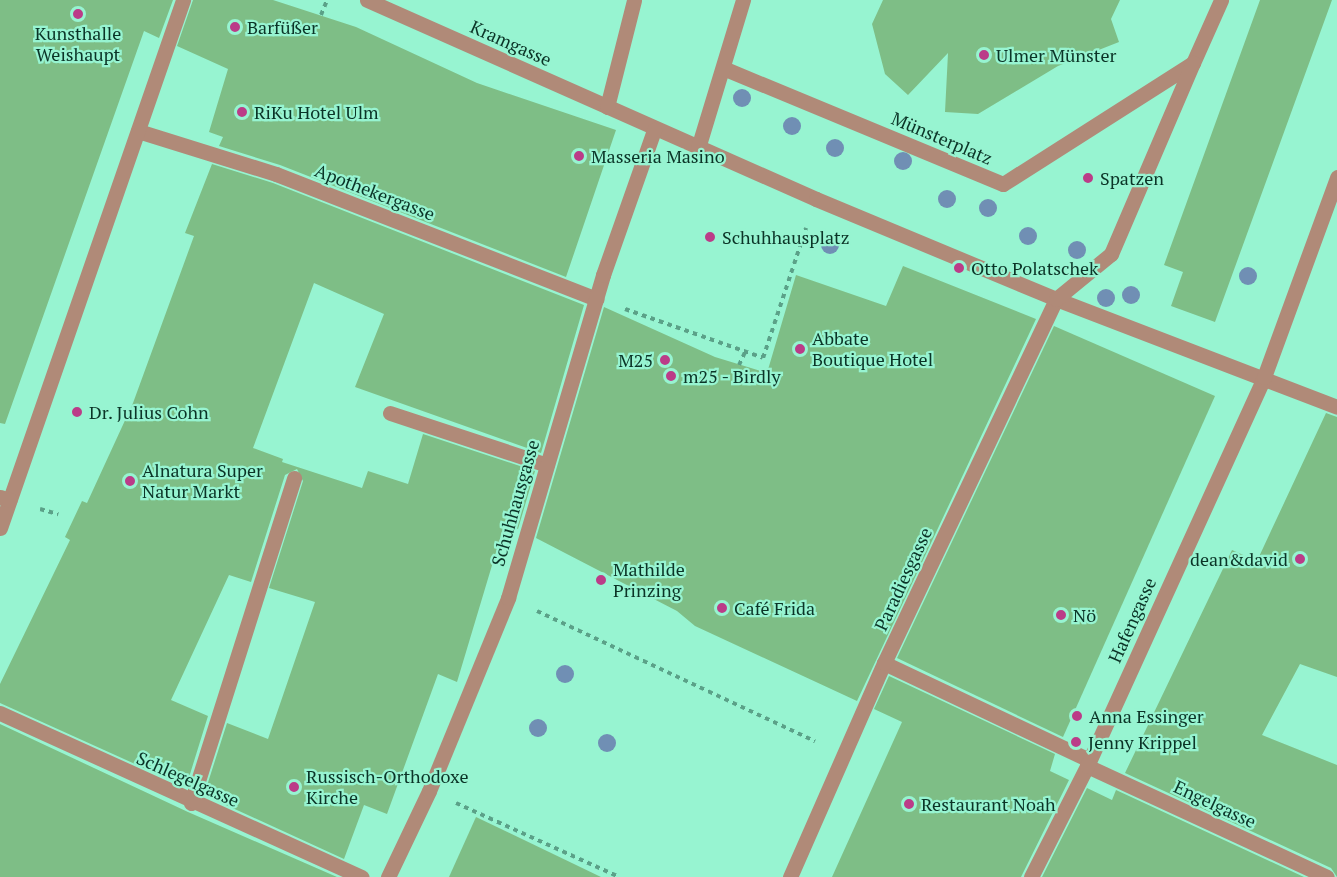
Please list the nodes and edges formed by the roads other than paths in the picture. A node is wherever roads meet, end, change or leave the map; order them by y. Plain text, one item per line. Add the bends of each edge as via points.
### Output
1 (183, 0) edge
2 (367, 0) edge
3 (634, 0) edge
4 (743, 0) edge
5 (1221, 0) edge
6 (1193, 63) junction
7 (723, 68) junction
8 (607, 107) junction
9 (654, 130) junction
10 (138, 131) junction
11 (698, 147) junction
12 (1337, 177) edge
13 (596, 299) junction
14 (1056, 299) junction
15 (1264, 377) junction
16 (1337, 407) edge
17 (390, 413) dead end
18 (547, 465) junction
19 (294, 478) dead end
20 (5, 499) edge
21 (0, 528) edge
22 (884, 663) junction
23 (0, 713) edge
24 (1088, 763) junction
25 (191, 803) junction
26 (361, 877) edge
27 (388, 877) edge
28 (790, 877) edge
29 (1031, 877) edge
30 (1327, 877) edge

1 - 10 street
2 - 8 street, Kramgasse
3 - 8 street
4 - 7 street
5 - 6 street
6 - 7 street, Münsterplatz via 1002,184
6 - 14 street via 1111,254
7 - 11 street
8 - 9 street
9 - 11 street
9 - 13 street, Schuhhausgasse
10 - 13 street, Apothekergasse via 276,174
10 - 20 street
11 - 14 street
12 - 15 street
13 - 18 street, Schuhhausgasse
14 - 15 street
14 - 22 street, Paradiesgasse
15 - 16 street
15 - 24 street, Hafengasse
17 - 18 street
18 - 27 street, Schuhhausgasse via 508,598 414,827
19 - 25 street
20 - 21 street
22 - 24 street, Engelgasse
22 - 28 street, Paradiesgasse
23 - 25 street, Schlegelgasse
24 - 29 street, Hafengasse
24 - 30 street, Engelgasse
25 - 26 street, Schlegelgasse

